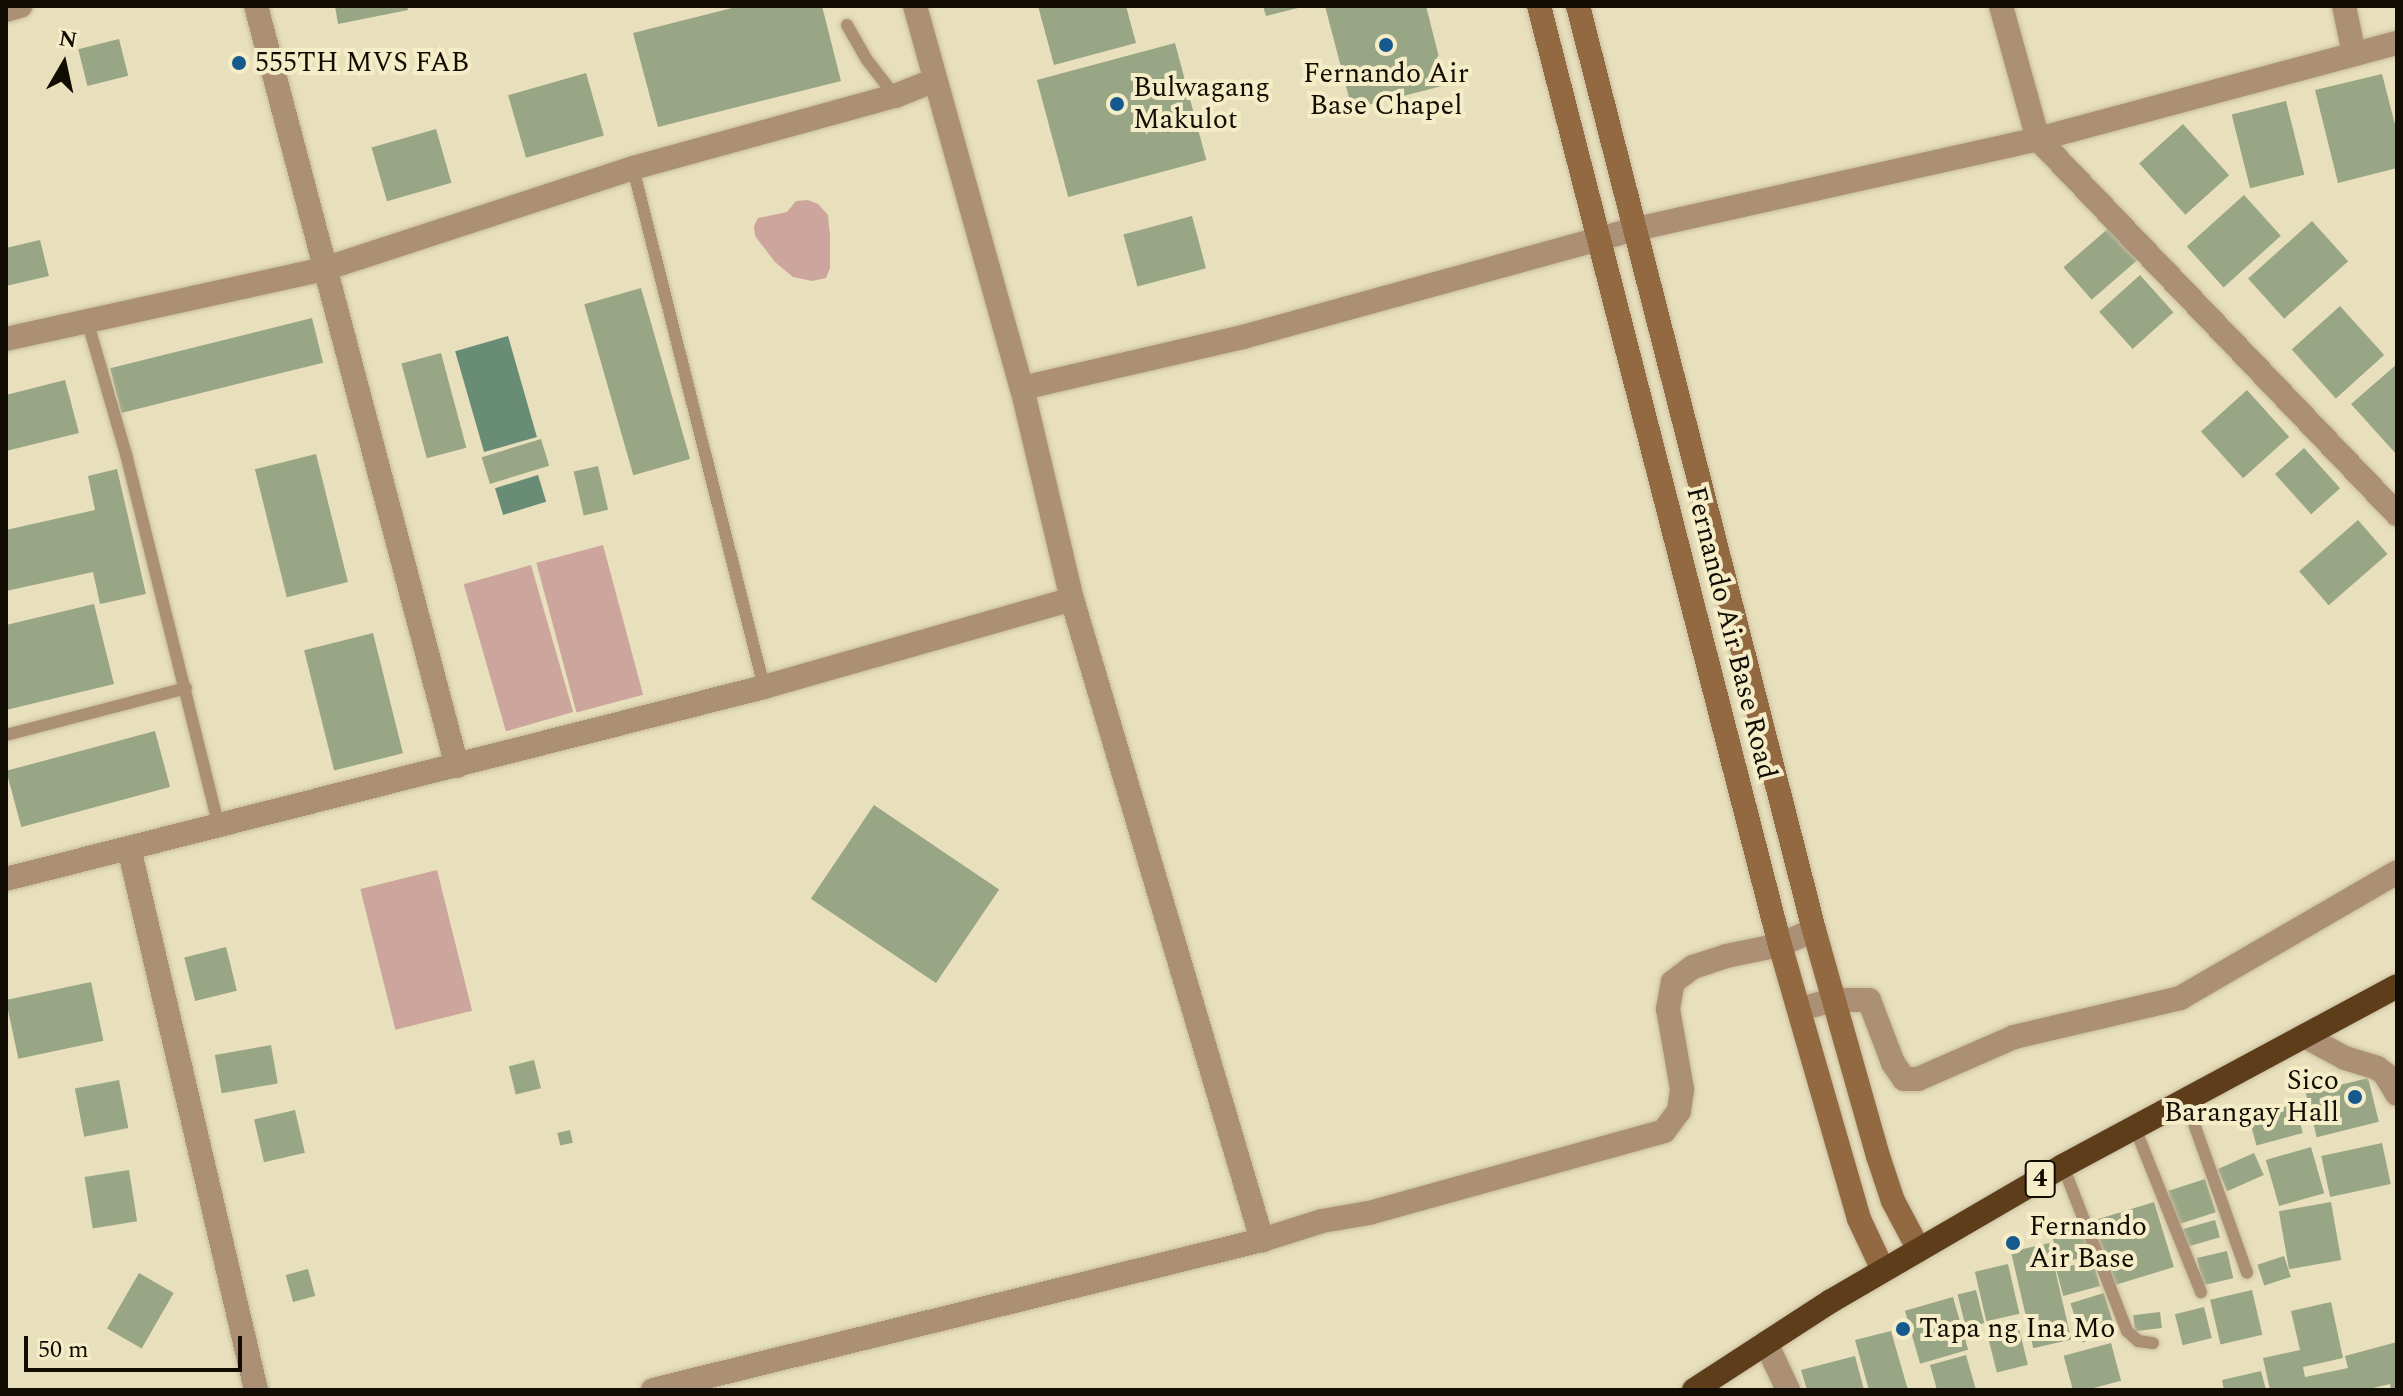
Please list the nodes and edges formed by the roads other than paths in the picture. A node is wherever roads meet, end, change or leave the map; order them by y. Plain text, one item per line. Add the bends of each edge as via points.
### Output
1 (20, 6) edge
2 (256, 6) edge
3 (915, 6) edge
4 (1539, 6) edge
5 (1578, 6) edge
6 (2001, 6) edge
7 (2344, 6) edge
8 (6, 10) edge
9 (847, 25) dead end
10 (2397, 43) edge
11 (2354, 54) junction
12 (935, 80) junction
13 (895, 96) junction
14 (2038, 139) junction
15 (633, 168) junction
16 (1636, 229) junction
17 (1599, 239) junction
18 (324, 269) junction
19 (87, 320) junction
20 (6, 339) edge
21 (1022, 388) junction
22 (2397, 514) edge
23 (1072, 599) junction
24 (1732, 608) junction
25 (1694, 613) junction
26 (1745, 662) junction
27 (1709, 667) junction
28 (764, 687) junction
29 (186, 688) junction
30 (6, 735) edge
31 (457, 766) junction
32 (218, 823) junction
33 (129, 848) junction
34 (2397, 872) edge
35 (6, 879) edge
36 (1814, 930) junction
37 (1780, 945) junction
38 (2397, 986) edge
39 (1833, 1000) junction
40 (1800, 1009) junction
41 (2304, 1036) junction
42 (1853, 1065) junction
43 (1818, 1073) junction
44 (2393, 1078) edge
45 (2189, 1098) junction
46 (1864, 1099) junction
47 (1827, 1113) junction
48 (2135, 1128) junction
49 (2063, 1166) junction
50 (1262, 1240) junction
51 (1919, 1250) junction
52 (1883, 1270) junction
53 (2247, 1273) dead end
54 (2201, 1292) dead end
55 (1766, 1343) junction
56 (2153, 1343) dead end
57 (256, 1390) edge
58 (653, 1390) edge
59 (1694, 1390) edge
60 (1788, 1390) edge

1 - 8 street
2 - 18 street
3 - 12 street
4 - 17 street, Fernando Air Base Road
5 - 16 street, Fernando Air Base Road
6 - 14 street
7 - 11 street
9 - 13 lane
10 - 11 street
11 - 14 street
12 - 13 street
12 - 21 street
13 - 15 street
14 - 16 street
14 - 22 street
15 - 18 street
15 - 28 lane
16 - 17 street
16 - 24 street, Fernando Air Base Road
17 - 21 street via 1243,337
17 - 25 street, Fernando Air Base Road
18 - 19 street
18 - 31 street
19 - 20 street
19 - 29 lane
21 - 23 street
23 - 28 street
23 - 50 street
24 - 25 street via 1715,620
24 - 26 street, Fernando Air Base Road
25 - 27 street, Fernando Air Base Road
26 - 27 street via 1726,652
26 - 36 street, Fernando Air Base Road
27 - 37 street, Fernando Air Base Road
28 - 31 street
29 - 30 lane
29 - 32 lane
31 - 32 street
32 - 33 street
33 - 35 street
33 - 57 street
34 - 39 street via 2180,998 2014,1037 1918,1079 1904,1079 1893,1063 1869,1000
36 - 37 street
36 - 39 street, Fernando Air Base Road
37 - 40 street, Fernando Air Base Road
37 - 50 street via 1693,967 1673,982 1668,1009 1682,1089 1679,1111 1664,1131
38 - 41 highway, 4
39 - 40 street
39 - 42 street, Fernando Air Base Road
40 - 43 street, Fernando Air Base Road
41 - 44 street
41 - 45 highway, 4
42 - 43 street via 1830,1066
42 - 46 street, Fernando Air Base Road
43 - 47 street, Fernando Air Base Road
45 - 48 highway, 4
45 - 53 lane
46 - 47 street
46 - 51 street, Fernando Air Base Road via 1893,1201
47 - 52 street, Fernando Air Base Road via 1859,1219
48 - 49 highway, 4
48 - 54 lane
49 - 51 highway, 4
49 - 56 lane via 2127,1331 2138,1341
50 - 58 street
51 - 52 highway, 4
52 - 55 highway, 4
55 - 59 highway, 4
55 - 60 street

